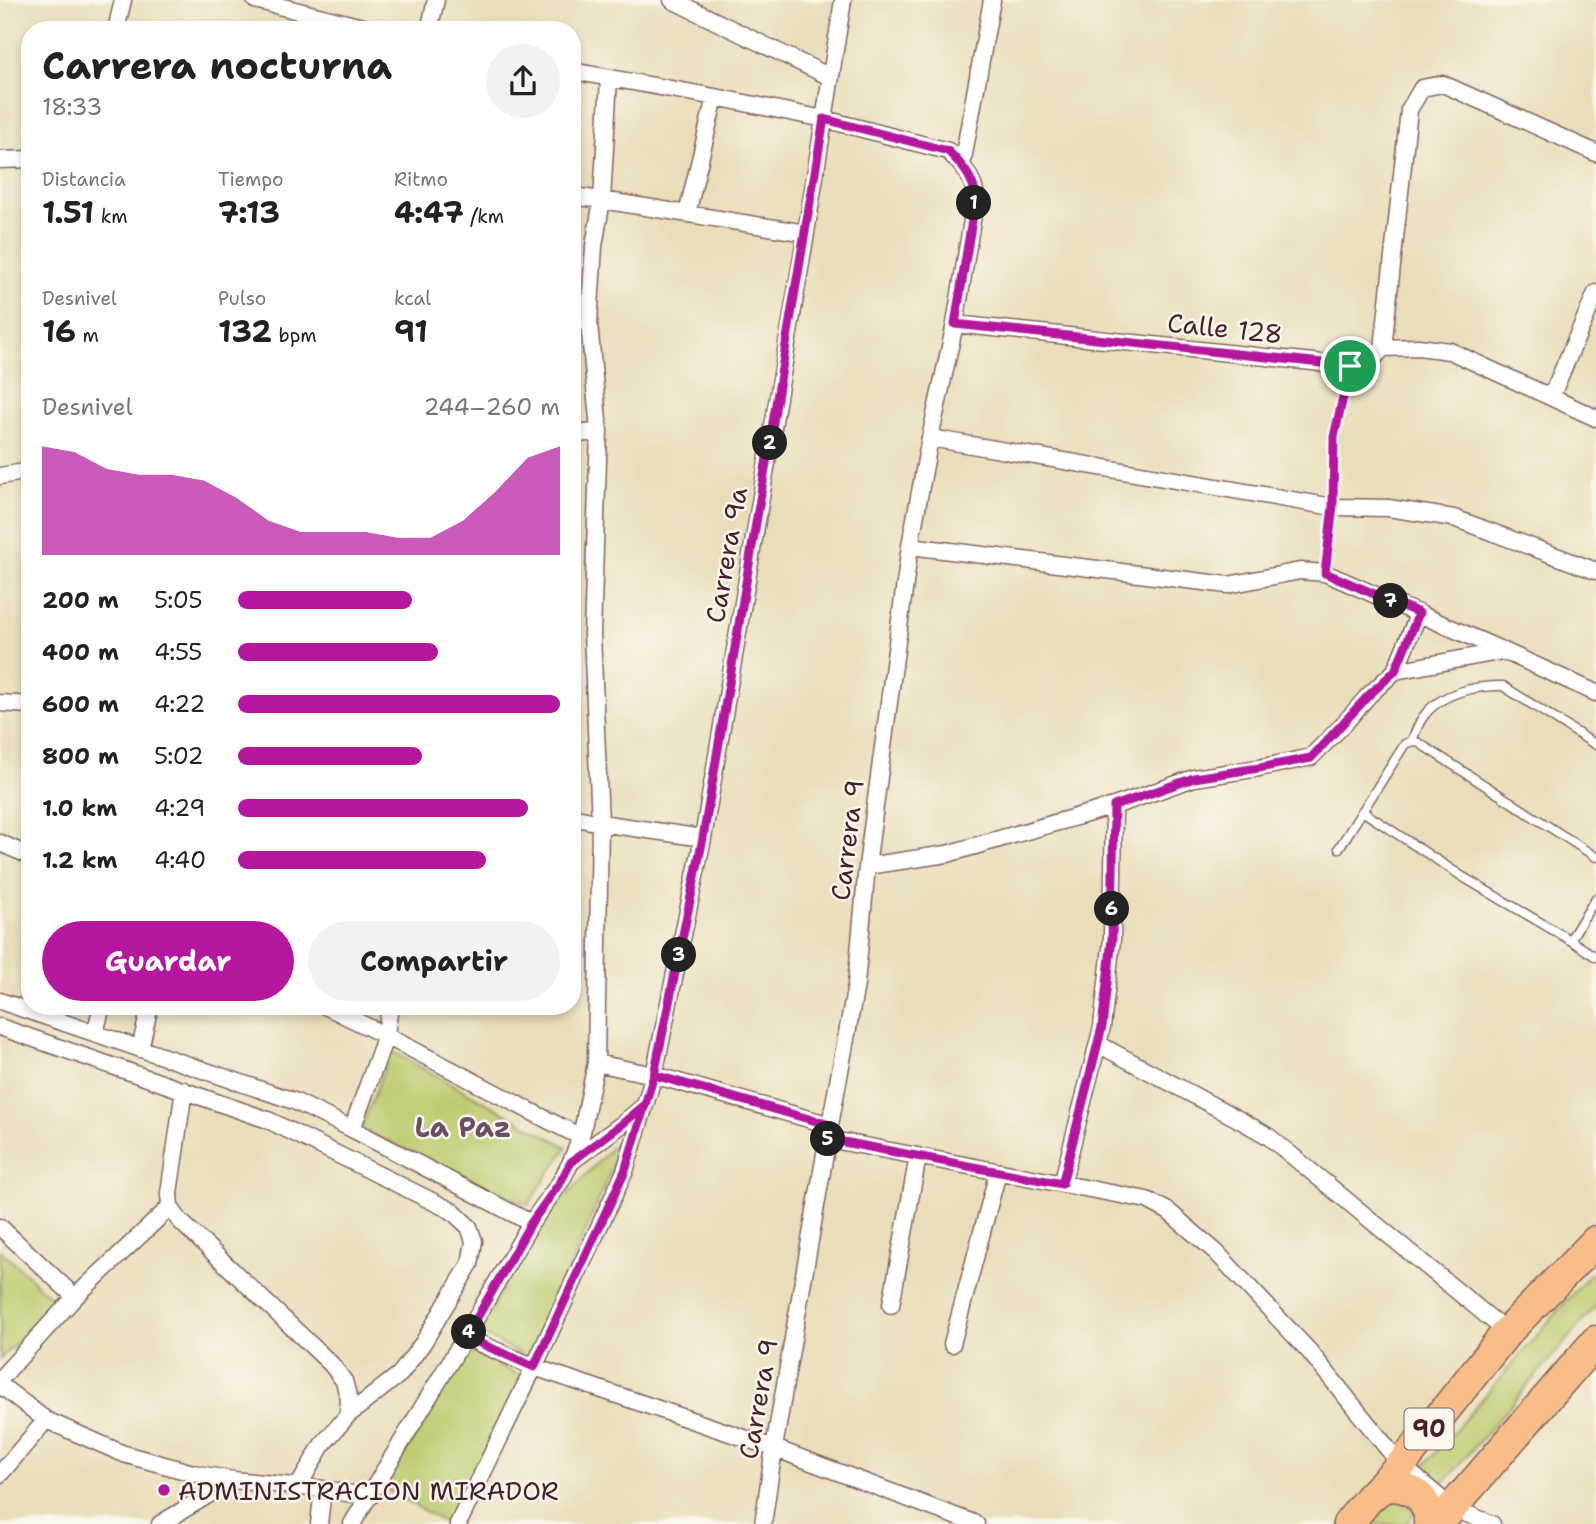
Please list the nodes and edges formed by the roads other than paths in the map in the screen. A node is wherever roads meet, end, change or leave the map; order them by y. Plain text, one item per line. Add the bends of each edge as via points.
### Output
1 (123, 0) edge
2 (255, 0) edge
3 (436, 0) edge
4 (672, 0) edge
5 (843, 0) edge
6 (992, 0) edge
7 (118, 21) edge
8 (338, 21) edge
9 (431, 21) edge
10 (581, 73) edge
11 (610, 78) junction
12 (830, 78) junction
13 (716, 97) junction
14 (824, 119) junction
15 (1596, 153) edge
16 (21, 159) edge
17 (0, 160) edge
18 (962, 165) junction
19 (581, 197) edge
20 (601, 200) junction
21 (687, 214) junction
22 (806, 233) junction
23 (1596, 293) edge
24 (955, 324) junction
25 (1383, 348) junction
26 (1350, 366) junction
27 (1551, 397) junction
28 (1596, 418) edge
29 (599, 431) junction
30 (581, 434) edge
31 (930, 438) junction
32 (21, 472) edge
33 (0, 476) edge
34 (1333, 506) junction
35 (910, 546) junction
36 (1596, 570) edge
37 (1325, 573) junction
38 (1419, 613) junction
39 (1504, 650) junction
40 (1395, 671) junction
41 (1596, 693) edge
42 (0, 703) edge
43 (21, 704) edge
44 (1412, 741) junction
45 (1596, 746) edge
46 (1114, 806) junction
47 (1362, 811) junction
48 (581, 819) edge
49 (600, 823) junction
50 (703, 838) junction
51 (0, 843) edge
52 (1339, 848) dead end
53 (21, 852) edge
54 (1596, 857) edge
55 (867, 866) junction
56 (1596, 898) edge
57 (1570, 940) junction
58 (1596, 957) edge
59 (0, 1001) edge
60 (21, 1008) edge
61 (42, 1015) edge
62 (100, 1015) edge
63 (148, 1015) edge
64 (344, 1015) edge
65 (389, 1015) edge
66 (0, 1027) edge
67 (95, 1033) junction
68 (386, 1035) junction
69 (1098, 1044) junction
70 (140, 1049) junction
71 (596, 1063) junction
72 (654, 1075) junction
73 (184, 1090) junction
74 (645, 1105) junction
75 (352, 1129) junction
76 (829, 1132) junction
77 (581, 1137) junction
78 (918, 1156) junction
79 (571, 1162) junction
80 (998, 1172) junction
81 (1062, 1184) junction
82 (170, 1208) junction
83 (531, 1223) junction
84 (0, 1227) edge
85 (1596, 1241) edge
86 (75, 1297) junction
87 (891, 1305) dead end
88 (1507, 1332) junction
89 (466, 1337) junction
90 (1596, 1341) edge
91 (952, 1343) dead end
92 (534, 1367) junction
93 (2, 1387) edge
94 (348, 1415) junction
95 (46, 1420) junction
96 (774, 1448) junction
97 (1401, 1465) junction
98 (0, 1474) edge
99 (233, 1480) junction
100 (298, 1487) junction
101 (323, 1489) junction
102 (370, 1497) junction
103 (1369, 1498) junction
104 (1439, 1519) edge
105 (160, 1524) edge
106 (319, 1524) edge
107 (352, 1524) edge
108 (458, 1524) edge
109 (763, 1524) edge
110 (976, 1524) edge
111 (1348, 1524) edge
112 (1492, 1524) edge

1 - 7 street
2 - 8 street
3 - 9 street
4 - 12 street
5 - 12 street, Carrera 9a
6 - 18 street
10 - 11 street
11 - 13 street
11 - 20 street
12 - 14 street, Carrera 9a
13 - 14 street
13 - 21 street
14 - 18 street via 948,151
14 - 22 street, Carrera 9a
15 - 25 street via 1443,85 1422,88 1409,110
16 - 17 street
18 - 24 street, Carrera 9 via 976,196
19 - 20 street
20 - 21 street
20 - 29 street via 589,323
21 - 22 street
22 - 50 street, Carrera 9a
23 - 27 street
24 - 26 street, Calle 128
24 - 31 street, Carrera 9
25 - 26 street via 1371,361
25 - 27 street via 1450,351
26 - 34 lane via 1334,437
27 - 28 street
29 - 30 street
29 - 49 street via 592,634
31 - 34 street
31 - 35 street, Carrera 9
32 - 33 street
34 - 36 street via 1454,518
34 - 37 lane
35 - 37 street via 1228,585 1300,571
35 - 55 street, Carrera 9
37 - 38 street
38 - 39 street
38 - 40 street
39 - 40 street
39 - 41 street
40 - 46 street via 1311,758 1194,778
42 - 43 street
44 - 45 lane via 1423,717 1437,702 1475,688 1503,686
44 - 47 lane via 1405,744
44 - 54 lane
46 - 55 street via 947,854
46 - 69 street via 1112,939
47 - 52 lane
47 - 57 lane
48 - 49 street
49 - 50 street
49 - 71 street
50 - 72 street, Carrera 9a
51 - 53 street
55 - 76 street, Carrera 9 via 856,985
56 - 57 lane
57 - 58 lane
59 - 60 street
61 - 67 street
62 - 67 street
63 - 70 street
64 - 68 street
65 - 68 street
66 - 73 street
67 - 70 street
68 - 75 street
68 - 77 street
69 - 81 street
69 - 88 street via 1268,1136
70 - 75 street via 294,1101
71 - 72 street
71 - 77 street
72 - 74 street, Carrera 9a
72 - 76 street
73 - 82 street
73 - 94 street via 268,1121 452,1211 469,1227 474,1241 470,1264 423,1343 400,1374
74 - 79 street
74 - 92 street, Carrera 9a via 625,1171
75 - 83 street
76 - 78 street
76 - 96 street, Carrera 9
77 - 79 street
78 - 80 street
78 - 87 street
79 - 83 street
80 - 81 street
80 - 91 street
81 - 97 street via 1147,1200 1168,1211 1216,1252 1309,1351
82 - 86 street
82 - 94 street via 331,1364 344,1381
83 - 89 street
84 - 86 street
85 - 88 highway, 90
86 - 93 street
88 - 97 highway, 90
89 - 92 street
89 - 102 street
90 - 104 highway, 90
92 - 96 street
92 - 108 street, Carrera 9a
93 - 95 street
94 - 100 street via 322,1445
95 - 98 street
95 - 99 street via 124,1454
96 - 109 street, Carrera 9
96 - 110 street
97 - 103 highway, 90
97 - 104 street
99 - 100 street
99 - 105 street
100 - 101 street
101 - 102 street
101 - 106 street
102 - 107 street
103 - 104 highway via 1396,1486 1410,1490
103 - 111 highway, 90
104 - 112 street

